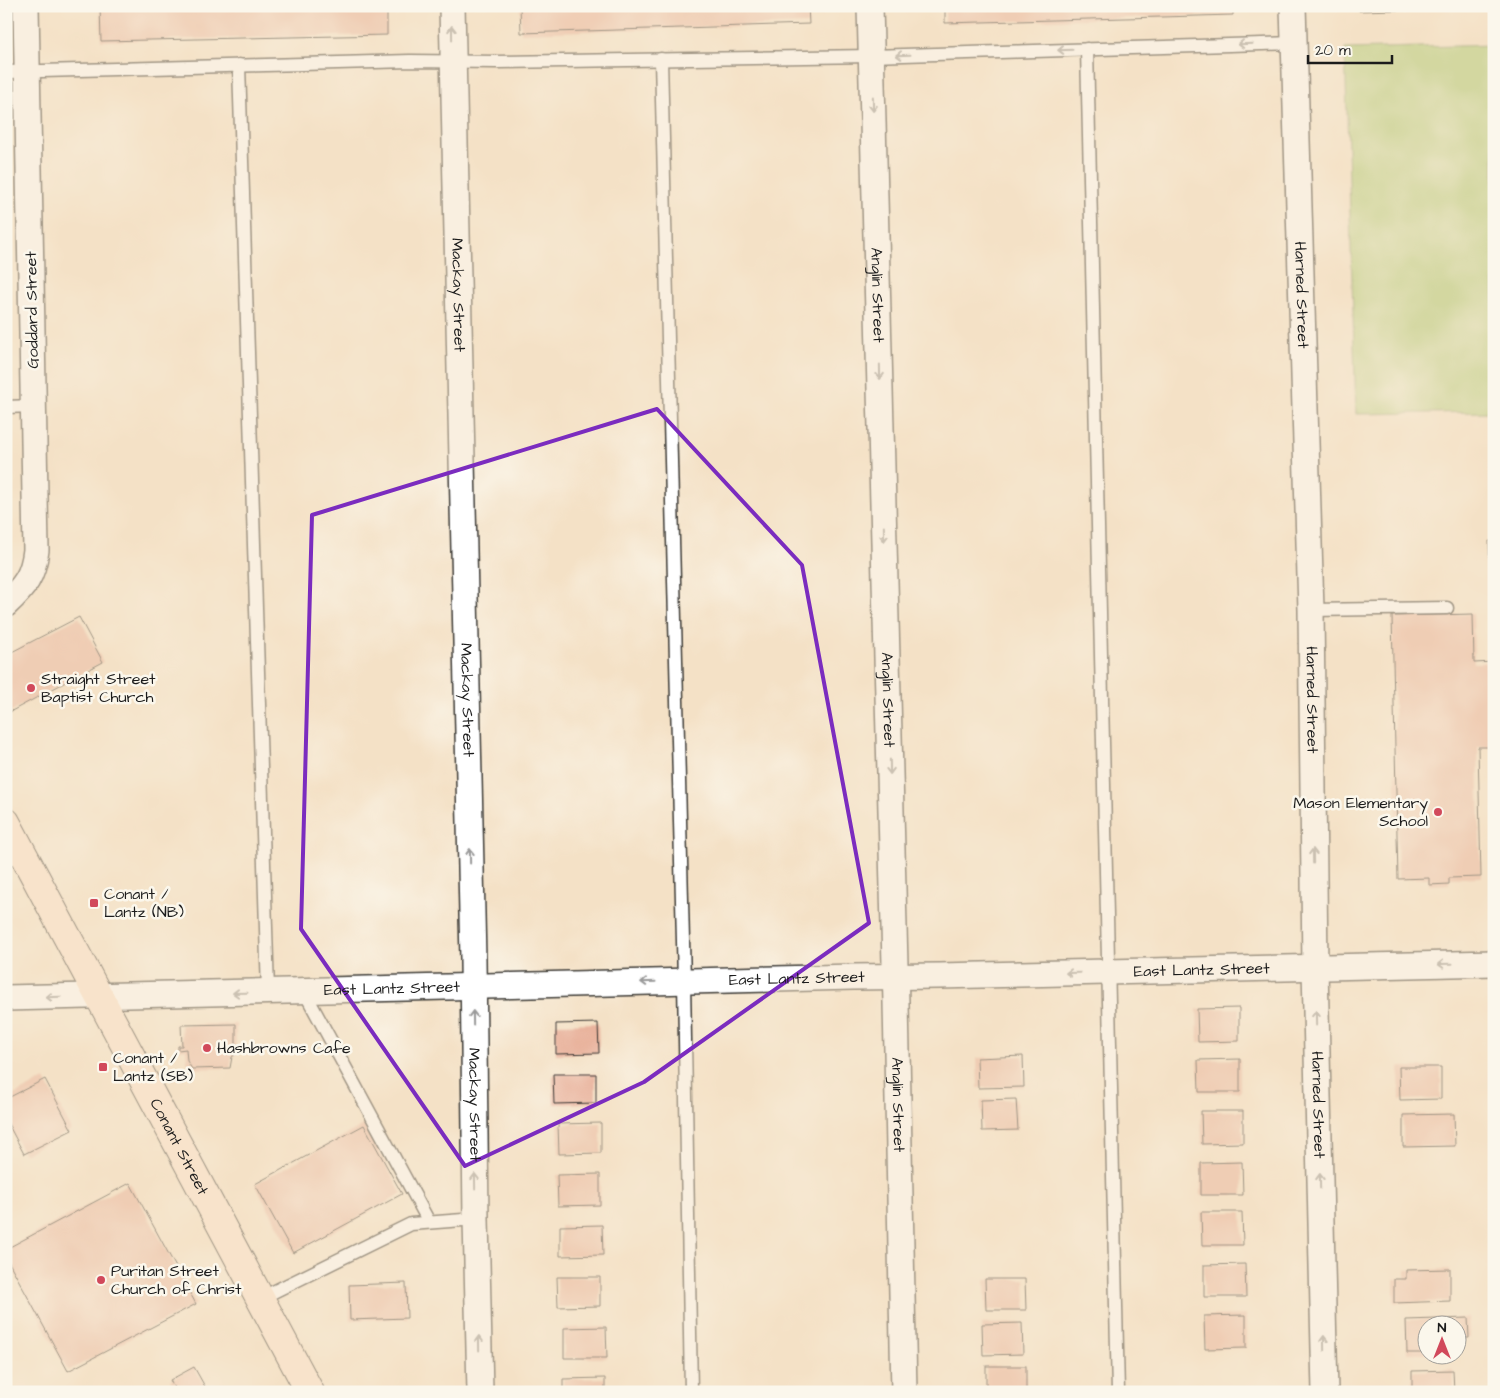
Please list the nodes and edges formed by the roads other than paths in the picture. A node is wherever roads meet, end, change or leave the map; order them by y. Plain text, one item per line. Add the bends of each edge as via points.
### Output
1 (26, 6) edge
2 (452, 6) edge
3 (870, 6) edge
4 (1293, 6) edge
5 (1294, 42) junction
6 (1087, 49) junction
7 (872, 56) junction
8 (661, 59) junction
9 (452, 60) junction
10 (239, 65) junction
11 (17, 72) edge
12 (34, 406) junction
13 (6, 407) edge
14 (6, 604) edge
15 (1447, 608) dead end
16 (1311, 610) junction
17 (6, 822) edge
18 (1494, 963) edge
19 (1315, 968) junction
20 (1109, 972) junction
21 (895, 976) junction
22 (684, 982) junction
23 (473, 987) junction
24 (304, 991) junction
25 (268, 992) junction
26 (99, 996) junction
27 (6, 998) edge
28 (476, 1220) junction
29 (429, 1222) junction
30 (261, 1298) junction
31 (310, 1392) edge
32 (480, 1392) edge
33 (691, 1392) edge
34 (904, 1392) edge
35 (1118, 1392) edge
36 (1325, 1392) edge

1 - 11 street, Goddard Street
9 -> 2 street, Mackay Street
3 - 7 street, Anglin Street
4 - 5 street, Harned Street
5 -> 6 lane
5 - 16 street, Harned Street
6 -> 7 lane
6 - 20 lane
7 - 8 lane
7 -> 21 street, Anglin Street
8 - 9 lane
8 - 22 lane
9 - 10 lane
23 -> 9 street, Mackay Street
10 - 11 lane
10 - 25 lane
11 - 12 street, Goddard Street
12 - 13 lane
12 - 14 street, Goddard Street via 36,550 30,576
15 - 16 lane
19 -> 16 street, Harned Street
17 - 26 main road, Conant Street
18 -> 19 street, East Lantz Street
19 - 20 street, East Lantz Street
36 -> 19 street, Harned Street
20 -> 21 street, East Lantz Street
20 - 35 lane
21 - 22 street, East Lantz Street
21 - 34 street, Anglin Street
22 -> 23 street, East Lantz Street
22 - 33 lane
23 - 24 street, East Lantz Street
28 -> 23 street, Mackay Street
24 - 25 street, East Lantz Street
24 - 29 lane
25 -> 26 street, East Lantz Street
26 -> 27 street, East Lantz Street
26 - 30 main road, Conant Street
28 - 29 lane
32 -> 28 street, Mackay Street
29 - 30 lane via 411,1224
30 - 31 main road, Conant Street

